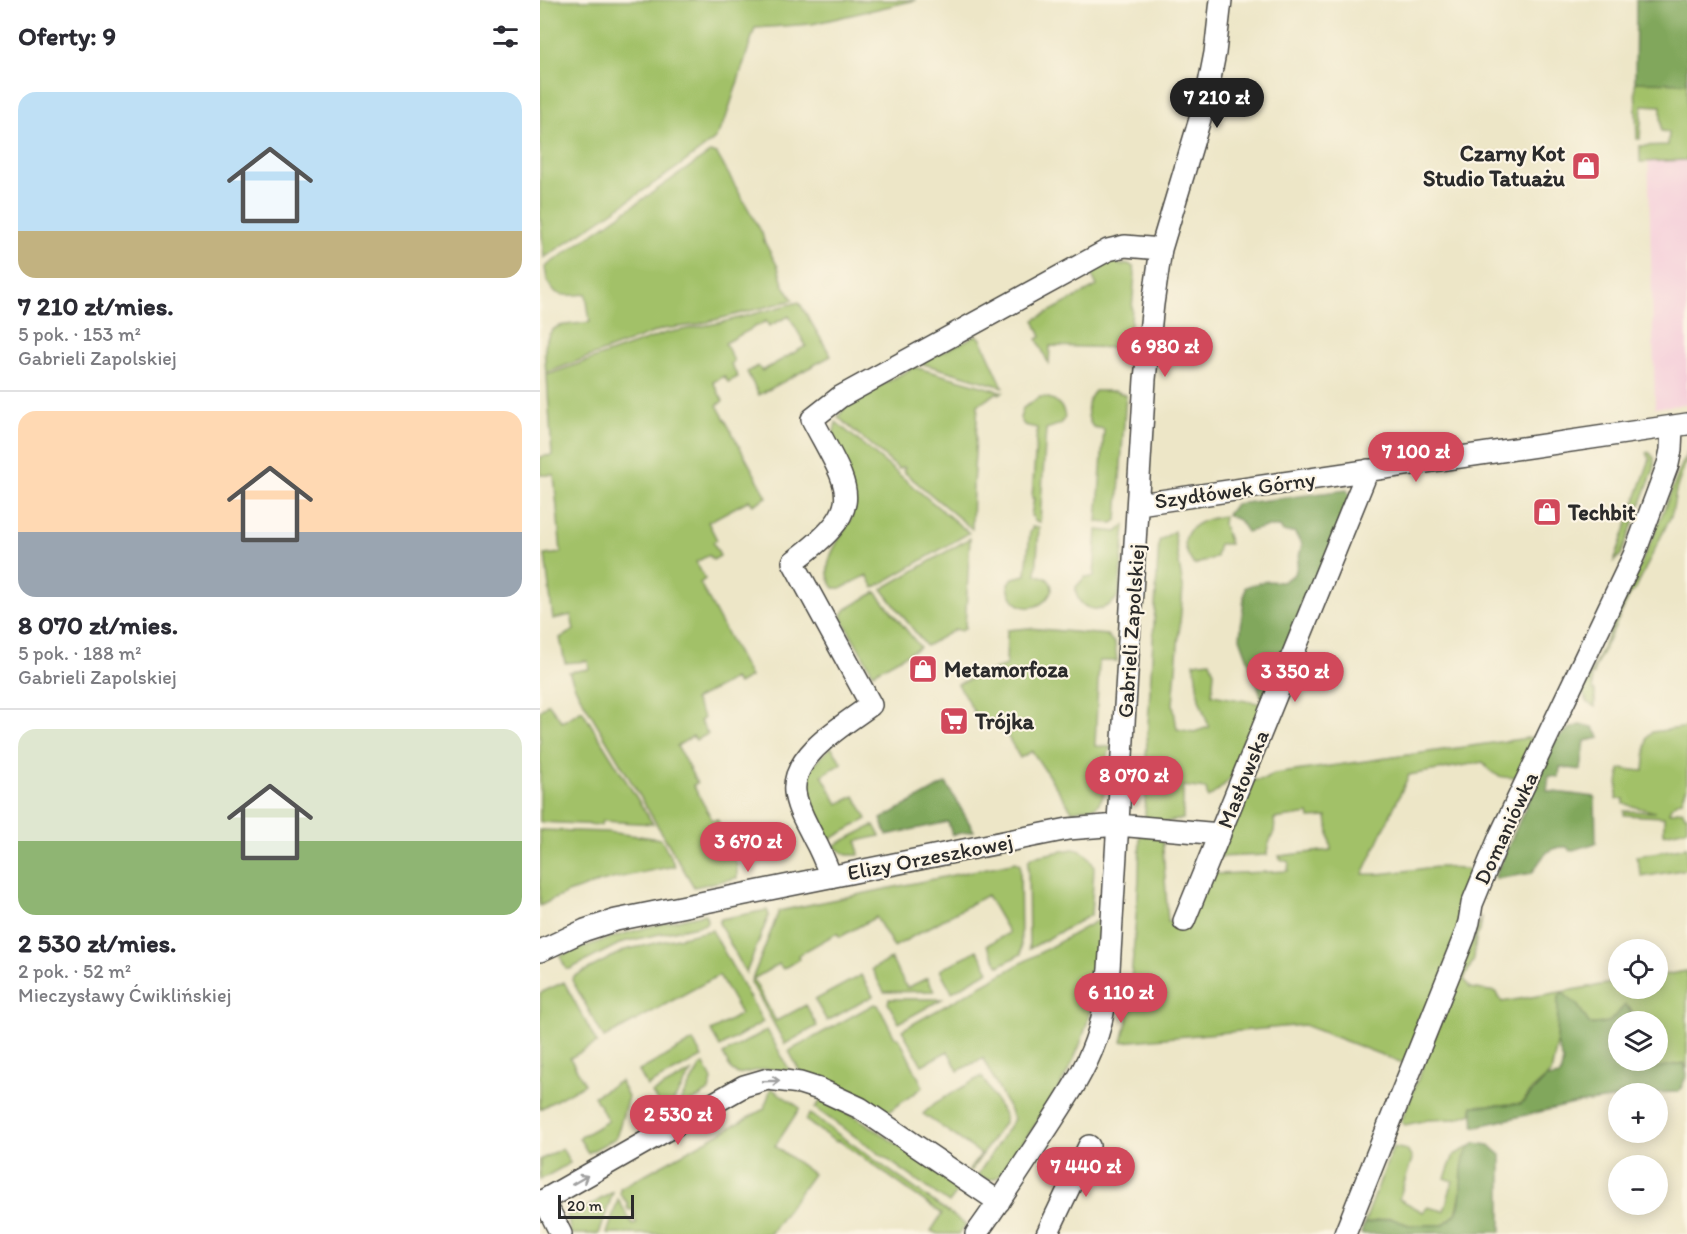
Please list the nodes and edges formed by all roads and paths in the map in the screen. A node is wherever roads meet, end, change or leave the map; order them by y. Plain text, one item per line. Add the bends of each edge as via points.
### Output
1 (1221, 0) edge
2 (1161, 249) junction
3 (1680, 425) edge
4 (1368, 470) junction
5 (1139, 504) junction
6 (1118, 825) junction
7 (1220, 834) junction
8 (831, 877) junction
9 (1184, 921) dead end
10 (540, 951) edge
11 (1089, 1146) dead end
12 (542, 1201) edge
13 (999, 1202) junction
14 (561, 1234) edge
15 (976, 1234) edge
16 (1047, 1234) edge
17 (1345, 1234) edge

1 - 2 street, Gabrieli Zapolskiej via 1206,99
2 - 5 street, Gabrieli Zapolskiej via 1145,379
2 - 8 street via 1125,246 1108,250 840,397 812,419 842,476 846,500 842,516 832,529 793,562 871,705 820,743 796,778 799,807
3 - 4 street, Szydłówek Górny
3 - 17 street, Domaniówka via 1634,555 1478,888 1461,944
4 - 5 street, Szydłówek Górny
4 - 7 street, Masłowska
5 - 6 street, Gabrieli Zapolskiej
6 - 7 street, Elizy Orzeszkowej
6 - 8 street, Elizy Orzeszkowej via 1068,829
6 - 13 street, Gabrieli Zapolskiej via 1109,969 1101,1023 1088,1060
7 - 9 street, Masłowska
8 - 10 street, Elizy Orzeszkowej via 616,920
11 - 16 street
12 -> 13 street via 744,1086 768,1079 800,1083 860,1108
12 - 14 street
13 - 15 street, Gabrieli Zapolskiej

